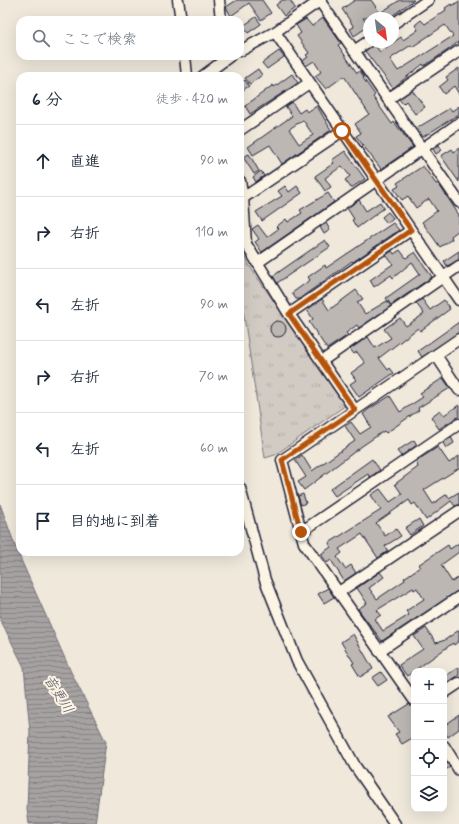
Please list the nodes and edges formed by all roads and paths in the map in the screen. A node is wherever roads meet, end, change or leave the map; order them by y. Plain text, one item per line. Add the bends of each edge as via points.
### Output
1 (178, 0) edge
2 (219, 0) edge
3 (320, 0) edge
4 (428, 0) edge
5 (180, 16) edge
6 (220, 16) edge
7 (399, 20) edge
8 (274, 32) junction
9 (363, 45) edge
10 (244, 49) edge
11 (354, 51) junction
12 (459, 51) edge
13 (185, 60) edge
14 (222, 60) edge
15 (187, 72) edge
16 (208, 72) edge
17 (309, 83) junction
18 (388, 99) junction
19 (459, 124) edge
20 (244, 127) edge
21 (342, 131) junction
22 (422, 149) junction
23 (377, 180) junction
24 (244, 197) edge
25 (458, 197) edge
26 (244, 213) edge
27 (411, 230) junction
28 (257, 263) junction
29 (459, 266) edge
30 (444, 277) junction
31 (459, 300) edge
32 (289, 314) junction
33 (459, 339) edge
34 (436, 355) junction
35 (322, 361) junction
36 (459, 390) edge
37 (355, 410) junction
38 (459, 424) edge
39 (244, 503) edge
40 (459, 511) edge
41 (301, 532) junction
42 (339, 592) junction
43 (459, 597) edge
44 (379, 651) junction
45 (459, 683) edge
46 (447, 692) edge
47 (411, 696) edge
48 (447, 751) edge
49 (459, 770) edge
50 (395, 824) edge

1 - 5 street
2 - 6 street
3 - 8 street
3 - 11 street
4 - 7 street
8 - 10 street
8 - 17 street
9 - 11 street
11 - 18 street
12 - 18 street
13 - 15 street
14 - 16 street
17 - 20 street
17 - 21 street
18 - 22 street
19 - 22 street
21 - 23 street
21 - 24 street
22 - 23 street
22 - 25 street
23 - 27 street
23 - 28 street
26 - 28 street via 246,244
27 - 30 street
27 - 32 street
28 - 32 street
29 - 30 street
30 - 31 street
30 - 35 street
32 - 35 street
33 - 34 street
34 - 36 street
34 - 37 street
35 - 37 street
37 - 41 street via 282,460
38 - 41 street
39 - 50 street via 265,580 297,661 355,766
40 - 42 street
41 - 42 street via 304,543
42 - 44 street
43 - 44 street
44 - 47 street
45 - 46 street
48 - 49 street

